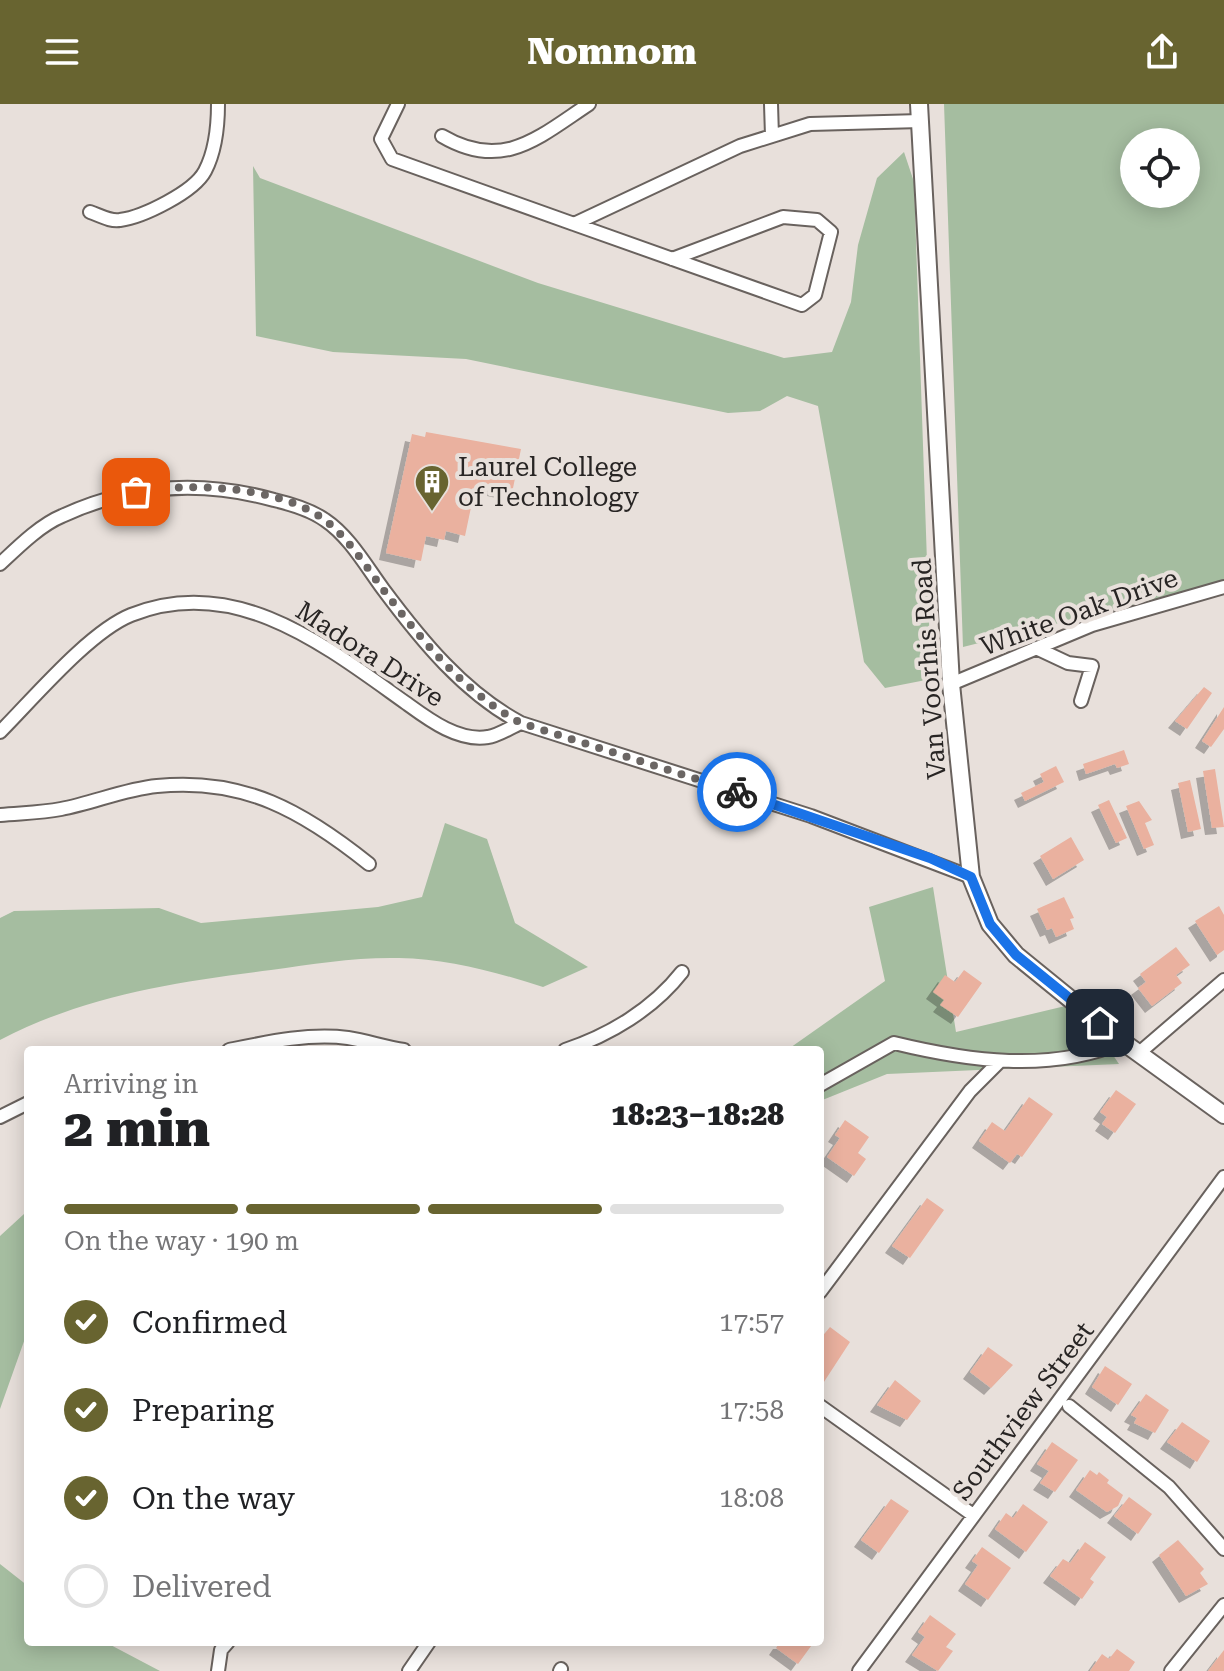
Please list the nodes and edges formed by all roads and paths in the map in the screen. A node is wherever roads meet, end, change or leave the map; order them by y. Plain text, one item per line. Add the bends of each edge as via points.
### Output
1 (218, 104) edge
2 (398, 104) edge
3 (589, 104) edge
4 (771, 104) edge
5 (920, 112) edge
6 (442, 136) dead end
7 (772, 136) junction
8 (90, 212) dead end
9 (574, 224) junction
10 (672, 259) junction
11 (0, 564) edge
12 (1224, 587) edge
13 (1036, 648) junction
14 (951, 684) junction
15 (1081, 701) dead end
16 (521, 723) junction
17 (0, 732) edge
18 (0, 815) edge
19 (369, 864) dead end
20 (971, 877) junction
21 (682, 972) dead end
22 (1224, 980) edge
23 (1123, 1042) junction
24 (247, 1046) edge
25 (385, 1046) edge
26 (577, 1046) edge
27 (1139, 1053) junction
28 (999, 1062) junction
29 (824, 1083) edge
30 (24, 1105) edge
31 (1224, 1115) edge
32 (0, 1117) edge
33 (1224, 1177) edge
34 (824, 1287) edge
35 (1069, 1406) dead end
36 (824, 1409) edge
37 (973, 1515) junction
38 (1224, 1549) edge
39 (1224, 1605) edge
40 (224, 1646) edge
41 (426, 1646) edge
42 (218, 1671) edge
43 (409, 1671) edge
44 (859, 1671) edge
45 (1171, 1671) edge

1 - 8 street via 218,127 205,171 191,188 118,221
2 - 9 street via 381,139 392,159
3 - 6 street via 540,137 509,150 477,151
4 - 7 street
5 - 7 street via 810,124
5 - 14 street, Van Voorhis Road
7 - 9 street
9 - 10 street
10 - 10 street via 802,305 815,295 831,232 817,220 783,217
11 - 16 street via 59,516 125,494 212,487 288,503 324,519 342,535 411,627 464,683
12 - 13 street, White Oak Drive via 1092,625
13 - 14 street, White Oak Drive
13 - 15 street via 1068,663 1092,666
14 - 20 street, Van Voorhis Road
16 - 17 street, Madora Drive via 487,738 453,733 314,638 254,609 175,604 129,615 95,639
16 - 20 street via 811,816
18 - 19 street via 60,809 154,786 199,784 252,794 296,811
20 - 23 street, Van Voorhis Road via 990,924 1016,955
21 - 26 street via 645,1009
22 - 27 street
23 - 27 street, Van Voorhis Road
23 - 28 street via 1088,1054
24 - 25 street via 322,1037
27 - 31 street, Van Voorhis Road
28 - 29 street via 894,1043
28 - 34 street via 970,1091
30 - 32 street
33 - 37 street, Southview Street
35 - 38 street via 1169,1487
36 - 37 street
37 - 44 street, Southview Street
39 - 45 street
40 - 42 street
41 - 43 street

